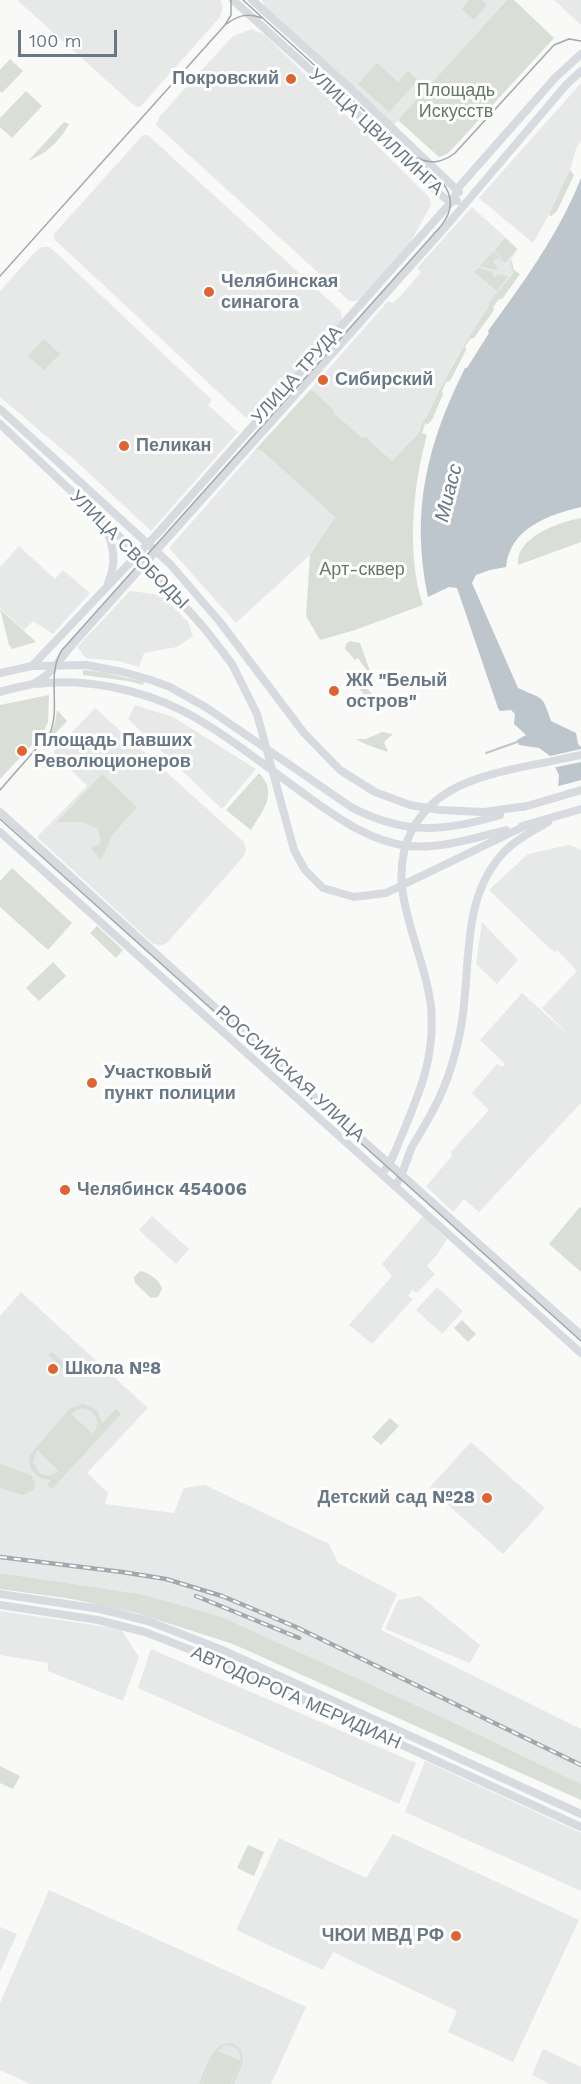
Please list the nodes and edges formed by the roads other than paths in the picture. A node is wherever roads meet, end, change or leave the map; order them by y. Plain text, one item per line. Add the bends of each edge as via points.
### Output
1 (237, 1) edge
2 (253, 1) edge
3 (246, 12) junction
4 (581, 54) edge
5 (581, 71) edge
6 (458, 188) junction
7 (453, 200) junction
8 (465, 203) junction
9 (0, 409) edge
10 (0, 424) edge
11 (101, 520) junction
12 (147, 544) junction
13 (156, 551) junction
14 (138, 554) junction
15 (146, 562) junction
16 (106, 587) junction
17 (55, 665) junction
18 (32, 666) junction
19 (0, 673) edge
20 (30, 684) junction
21 (0, 692) edge
22 (581, 755) edge
23 (581, 790) edge
24 (527, 806) junction
25 (581, 809) edge
26 (0, 812) edge
27 (559, 816) junction
28 (527, 825) junction
29 (0, 832) edge
30 (274, 1061) junction
31 (265, 1071) junction
32 (390, 1164) junction
33 (382, 1174) junction
34 (401, 1174) junction
35 (395, 1186) junction
36 (581, 1335) edge
37 (581, 1353) edge
38 (0, 1594) edge
39 (0, 1605) edge
40 (581, 1814) edge
41 (581, 1827) edge

1 - 3 main road, УЛИЦА ЦВИЛЛИНГА
2 - 3 main road
2 - 6 main road, УЛИЦА ЦВИЛЛИНГА
3 - 7 main road, УЛИЦА ЦВИЛЛИНГА via 435,190
4 - 6 main road, УЛИЦА ТРУДА
5 - 8 main road, УЛИЦА ТРУДА
6 - 7 main road, УЛИЦА ТРУДА
6 - 8 main road, УЛИЦА ЦВИЛЛИНГА
7 - 8 main road, УЛИЦА ЦВИЛЛИНГА
7 - 12 main road, УЛИЦА ТРУДА
8 - 13 main road, УЛИЦА ТРУДА
9 - 12 main road, УЛИЦА СВОБОДЫ
10 - 11 main road, УЛИЦА СВОБОДЫ
11 - 14 main road, УЛИЦА СВОБОДЫ
11 - 16 main road via 114,552
12 - 13 main road, УЛИЦА СВОБОДЫ
12 - 14 main road, УЛИЦА ТРУДА
13 - 15 main road, УЛИЦА ТРУДА
13 - 24 main road, УЛИЦА СВОБОДЫ via 220,622 320,751 348,776 375,792 410,805 484,812
14 - 15 main road, УЛИЦА СВОБОДЫ
14 - 16 main road, УЛИЦА ТРУДА
15 - 17 main road, УЛИЦА ТРУДА
15 - 28 main road, УЛИЦА СВОБОДЫ via 232,664 252,701 264,735 289,835 301,864 323,888 354,897 374,896
16 - 18 main road, УЛИЦА ТРУДА
17 - 18 main road
17 - 20 main road, УЛИЦА ТРУДА via 46,676
17 - 24 main road via 86,665 123,672 170,687 378,820 408,827 444,828
18 - 19 main road
20 - 21 main road, УЛИЦА ТРУДА
20 - 28 main road via 104,686 183,711 343,821 386,841 424,847 445,845
22 - 32 main road via 485,777 456,788 430,806 412,832 402,862 403,893 428,989 432,1028 429,1061
23 - 24 main road
25 - 27 main road
26 - 30 main road, РОССИЙСКАЯ УЛИЦА
27 - 28 main road
27 - 34 main road via 506,851 480,890 472,921 465,1005 456,1051 443,1089
29 - 31 main road, РОССИЙСКАЯ УЛИЦА
30 - 31 main road
30 - 32 main road, РОССИЙСКАЯ УЛИЦА
31 - 33 main road, РОССИЙСКАЯ УЛИЦА
32 - 33 main road
32 - 34 main road, РОССИЙСКАЯ УЛИЦА
33 - 35 main road, РОССИЙСКАЯ УЛИЦА
34 - 35 main road
34 - 36 main road, РОССИЙСКАЯ УЛИЦА
35 - 37 main road, РОССИЙСКАЯ УЛИЦА
38 - 40 main road, АВТОДОРОГА МЕРИДИАН via 100,1609 220,1649
39 - 41 main road, АВТОДОРОГА МЕРИДИАН via 98,1620 145,1632 219,1661

